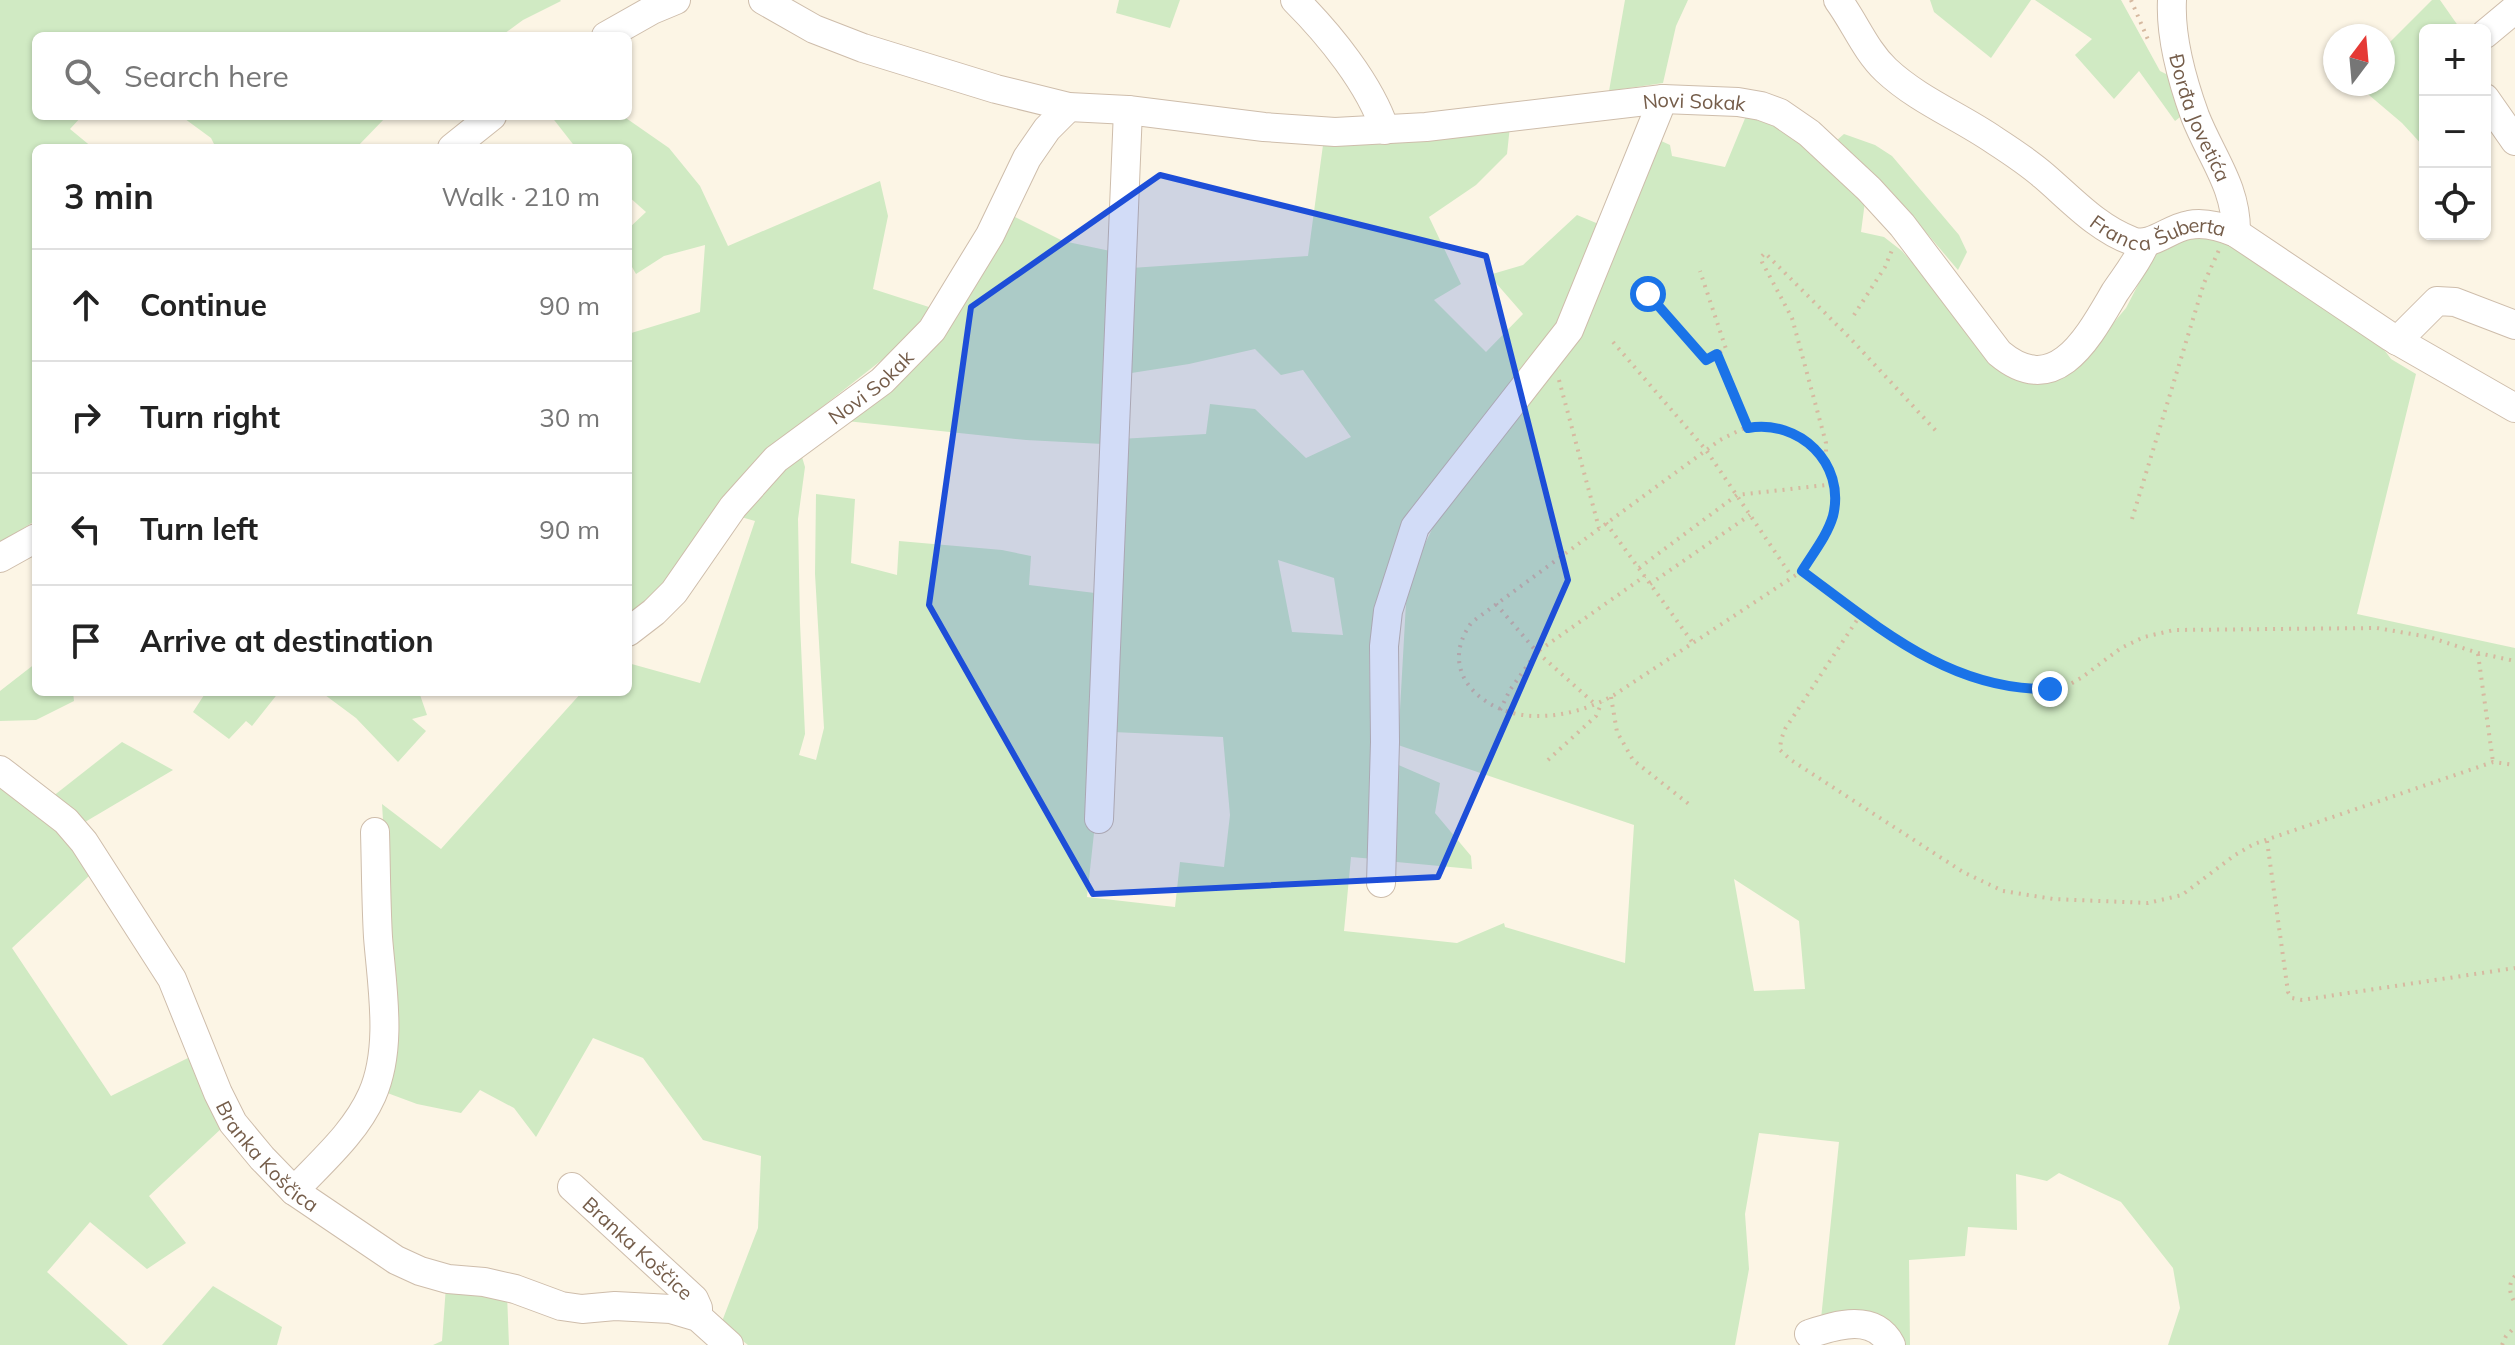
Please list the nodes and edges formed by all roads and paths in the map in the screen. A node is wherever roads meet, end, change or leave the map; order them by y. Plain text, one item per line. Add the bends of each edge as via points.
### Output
1 (676, 0) edge
2 (763, 0) edge
3 (1295, 0) edge
4 (1838, 0) edge
5 (2172, 0) edge
6 (2515, 9) edge
7 (2491, 29) edge
8 (613, 32) edge
9 (1663, 99) junction
10 (1069, 107) junction
11 (2491, 107) edge
12 (1128, 110) junction
13 (487, 120) edge
14 (1385, 130) junction
15 (2515, 141) edge
16 (457, 144) edge
17 (1902, 225) junction
18 (2231, 231) junction
19 (2145, 244) junction
20 (1700, 271) dead end
21 (1648, 294) dead end
22 (1854, 315) dead end
23 (2515, 325) edge
24 (2397, 341) junction
25 (1613, 342) dead end
26 (1717, 354) junction
27 (1557, 370) dead end
28 (2515, 408) edge
29 (1748, 428) junction
30 (1937, 432) dead end
31 (1706, 450) junction
32 (1822, 458) junction
33 (1835, 484) junction
34 (1737, 495) junction
35 (1750, 515) junction
36 (2132, 519) dead end
37 (1606, 523) junction
38 (1599, 528) junction
39 (32, 540) edge
40 (0, 558) edge
41 (1639, 568) junction
42 (1802, 571) junction
43 (1645, 576) junction
44 (1792, 577) junction
45 (1650, 584) junction
46 (1496, 604) junction
47 (1861, 614) junction
48 (632, 629) edge
49 (1693, 643) junction
50 (1537, 652) junction
51 (2478, 653) junction
52 (2515, 661) edge
53 (1611, 697) junction
54 (1602, 702) junction
55 (1595, 704) junction
56 (1500, 710) junction
57 (1548, 760) dead end
58 (2493, 762) junction
59 (2515, 765) edge
60 (0, 770) edge
61 (1690, 805) dead end
62 (1099, 819) dead end
63 (375, 832) dead end
64 (2267, 841) junction
65 (1381, 883) dead end
66 (2515, 968) edge
67 (572, 1187) dead end
68 (294, 1191) junction
69 (2515, 1276) edge
70 (2515, 1303) edge
71 (698, 1317) junction
72 (2515, 1327) edge
73 (1809, 1334) dead end
74 (729, 1345) edge
75 (1891, 1345) edge
76 (2502, 1345) edge

1 - 8 street
2 - 10 street, Novi Sokak via 814,29 863,48
3 - 14 street via 1364,85
4 - 19 street, Franca Šuberta via 1864,44 1902,84 2005,147 2100,225
5 - 18 street, Đorđa Jovetića via 2180,66 2236,207
6 - 7 street
9 - 14 street, Novi Sokak
9 - 17 street, Novi Sokak via 1738,102 1780,113 1809,133
9 - 65 street via 1569,330 1415,527 1388,611 1384,646
10 - 12 street, Novi Sokak
10 - 48 street, Novi Sokak via 1027,158 990,235 932,330 882,381 776,459 733,507 674,592
11 - 15 street
12 - 14 street, Novi Sokak via 1301,130
12 - 62 street
13 - 16 street
17 - 19 street, Novi Sokak via 1999,353 2041,371 2070,357 2086,339
17 - 22 path via 1885,267
18 - 19 street, Franca Šuberta via 2189,225
18 - 24 street, Franca Šuberta
18 - 36 path via 2204,283
20 - 26 path via 1726,349
21 - 26 path via 1706,360
23 - 24 street via 2455,302 2437,301
24 - 28 street, Franca Šuberta
25 - 31 path
26 - 29 path
27 - 38 path
29 - 31 path
29 - 32 path via 1787,431
30 - 32 path via 1765,253 1762,262 1796,332 1826,443
31 - 34 path
31 - 37 path
32 - 33 path
33 - 34 path
33 - 42 path via 1829,527
34 - 35 path
34 - 41 path
35 - 44 path
35 - 45 path
37 - 38 path
37 - 41 path
38 - 46 path
39 - 40 street
41 - 43 path
42 - 44 path
42 - 47 path
43 - 45 path
43 - 50 path
44 - 49 path
45 - 49 path
46 - 50 path
46 - 56 path via 1465,632 1459,664 1471,688
47 - 51 path via 1925,658 1987,683 2021,690 2067,686 2121,648 2174,630 2377,628
47 - 64 path via 1785,729 1780,750 1963,872 2003,891 2148,903 2182,895 2235,855
49 - 53 path
50 - 55 path
50 - 56 path
51 - 52 path
51 - 58 path
53 - 54 path
53 - 61 path via 1617,732 1633,760
54 - 55 path
54 - 57 path via 1596,716
55 - 56 path via 1541,716
58 - 59 path
58 - 64 path
60 - 68 street, Branka Koščica via 66,821 84,842 172,979 233,1123
63 - 68 street via 384,992 378,1079 351,1131
64 - 66 path via 2292,998
67 - 71 street, Branka Koščice via 694,1299
68 - 71 street, Branka Koščica via 420,1271 515,1289 561,1306 671,1309
69 - 70 path via 2510,1285
71 - 74 street, Branka Koščice
72 - 76 path
73 - 75 street via 1858,1324 1880,1331

